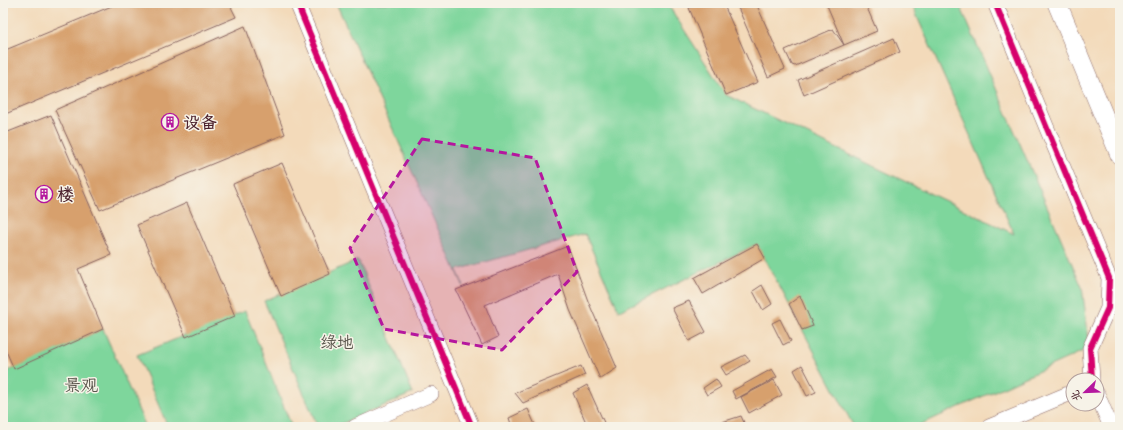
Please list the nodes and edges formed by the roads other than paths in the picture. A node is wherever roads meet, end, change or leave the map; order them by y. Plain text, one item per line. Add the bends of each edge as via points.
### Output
1 (297, 3) edge
2 (995, 3) edge
3 (1057, 3) edge
4 (1120, 155) edge
5 (1092, 372) edge
6 (431, 394) dead end
7 (1065, 395) edge
8 (1105, 412) edge
9 (355, 427) edge
10 (472, 427) edge
11 (989, 427) edge
12 (1111, 427) edge

1 - 10 street
2 - 5 street via 1109,278 1108,308 1090,348
3 - 4 street
6 - 9 street
7 - 11 street
8 - 12 street

